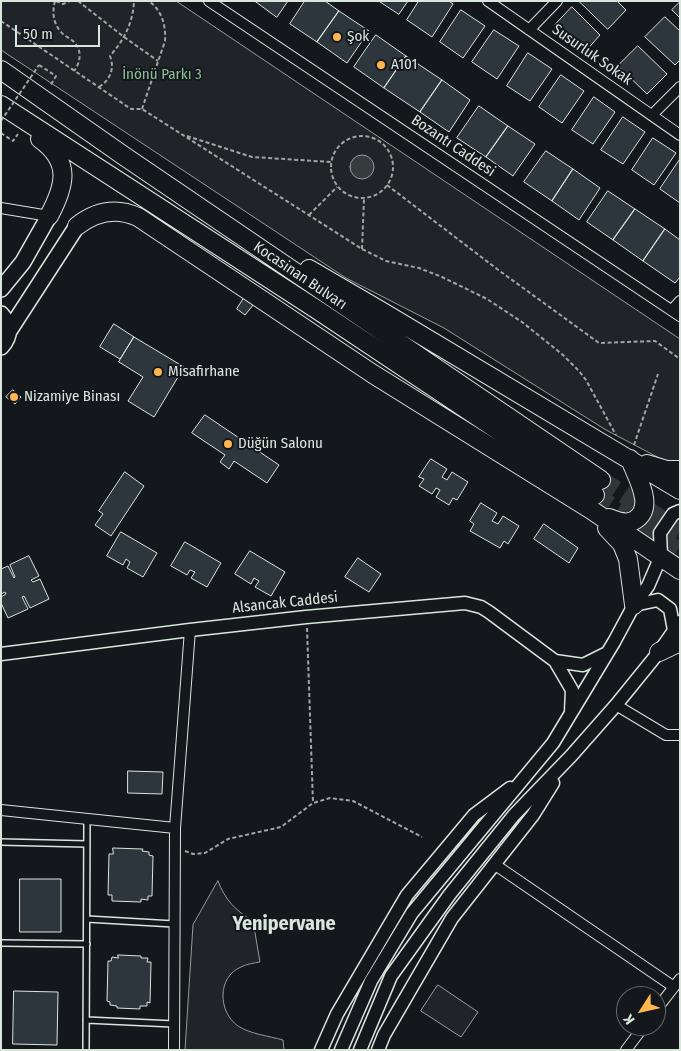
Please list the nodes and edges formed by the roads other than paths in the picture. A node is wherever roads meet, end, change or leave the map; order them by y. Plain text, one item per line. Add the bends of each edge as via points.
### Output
1 (209, 1) edge
2 (488, 1) edge
3 (557, 1) edge
4 (529, 30) junction
5 (1, 70) edge
6 (680, 87) edge
7 (1, 105) edge
8 (1, 111) edge
9 (652, 115) junction
10 (680, 135) edge
11 (190, 201) junction
12 (1, 208) edge
13 (49, 216) junction
14 (77, 226) joint
15 (187, 226) junction
16 (1, 289) edge
17 (680, 301) edge
18 (676, 313) edge
19 (1, 314) edge
20 (9, 331) junction
21 (1, 347) edge
22 (373, 374) junction
23 (630, 459) junction
24 (680, 470) edge
25 (680, 490) edge
26 (596, 495) junction
27 (680, 511) edge
28 (661, 556) junction
29 (680, 570) edge
30 (634, 605) junction
31 (190, 630) junction
32 (678, 631) edge
33 (659, 652) joint
34 (607, 653) junction
35 (1, 654) edge
36 (556, 661) junction
37 (616, 705) junction
38 (571, 714) junction
39 (680, 735) edge
40 (571, 756) junction
41 (528, 774) junction
42 (1, 810) edge
43 (87, 819) junction
44 (175, 828) junction
45 (1, 842) edge
46 (87, 844) junction
47 (494, 864) junction
48 (87, 919) junction
49 (174, 924) junction
50 (1, 943) edge
51 (87, 944) junction
52 (677, 983) edge
53 (666, 997) edge
54 (86, 1020) junction
55 (174, 1024) junction
56 (636, 1036) edge
57 (86, 1050) edge
58 (174, 1050) edge
59 (321, 1050) edge
60 (341, 1050) edge
61 (360, 1050) edge
62 (378, 1050) edge
63 (626, 1050) edge

1 - 18 street, Bozantı Caddesi
2 - 4 street, Susurluk Sokak
3 - 4 street
4 - 9 street, Susurluk Sokak
5 - 11 highway, Kocasinan Bulvarı
6 - 9 street
7 - 15 highway, Kocasinan Bulvarı
8 - 13 highway via 52,147 57,154 62,188
9 - 10 street, Susurluk Sokak
11 - 23 highway
11 - 26 highway, Kocasinan Bulvarı
12 - 13 street
13 - 16 main road via 23,262
14 - 20 main road
14 - 22 highway via 105,212 122,211 138,216
15 - 22 highway
15 - 26 highway, Kocasinan Bulvarı
17 - 18 street
19 - 20 main road
20 - 21 main road
22 - 26 highway
23 - 24 highway via 659,468
23 - 25 highway
23 - 26 highway via 645,500 640,515 632,522 621,523
26 - 28 highway
26 - 30 highway via 628,559
27 - 28 street via 673,514 660,532
28 - 29 highway
28 - 30 street via 648,586
30 - 32 street via 658,600 670,609
30 - 34 street
31 - 35 street, Alsancak Caddesi
31 - 36 street, Alsancak Caddesi via 306,617 472,605 489,612
31 - 44 street
32 - 33 highway
33 - 37 street
34 - 36 street, Alsancak Caddesi via 583,665
34 - 38 street
36 - 38 street, Alsancak Caddesi via 572,690
37 - 39 street via 666,735
37 - 40 street
38 - 41 street
40 - 47 street via 533,814
40 - 61 street via 514,815 450,894 391,976
41 - 59 street via 474,815 407,895 337,1014
41 - 60 street via 412,913 371,981
42 - 43 street
43 - 44 street
43 - 46 lane
44 - 49 street
45 - 46 lane
46 - 48 lane
47 - 52 street
47 - 62 street via 452,918
48 - 49 lane
48 - 51 lane
49 - 55 street
50 - 51 lane
51 - 54 lane
52 - 53 street
54 - 55 lane
54 - 57 lane
55 - 58 street
56 - 63 street

